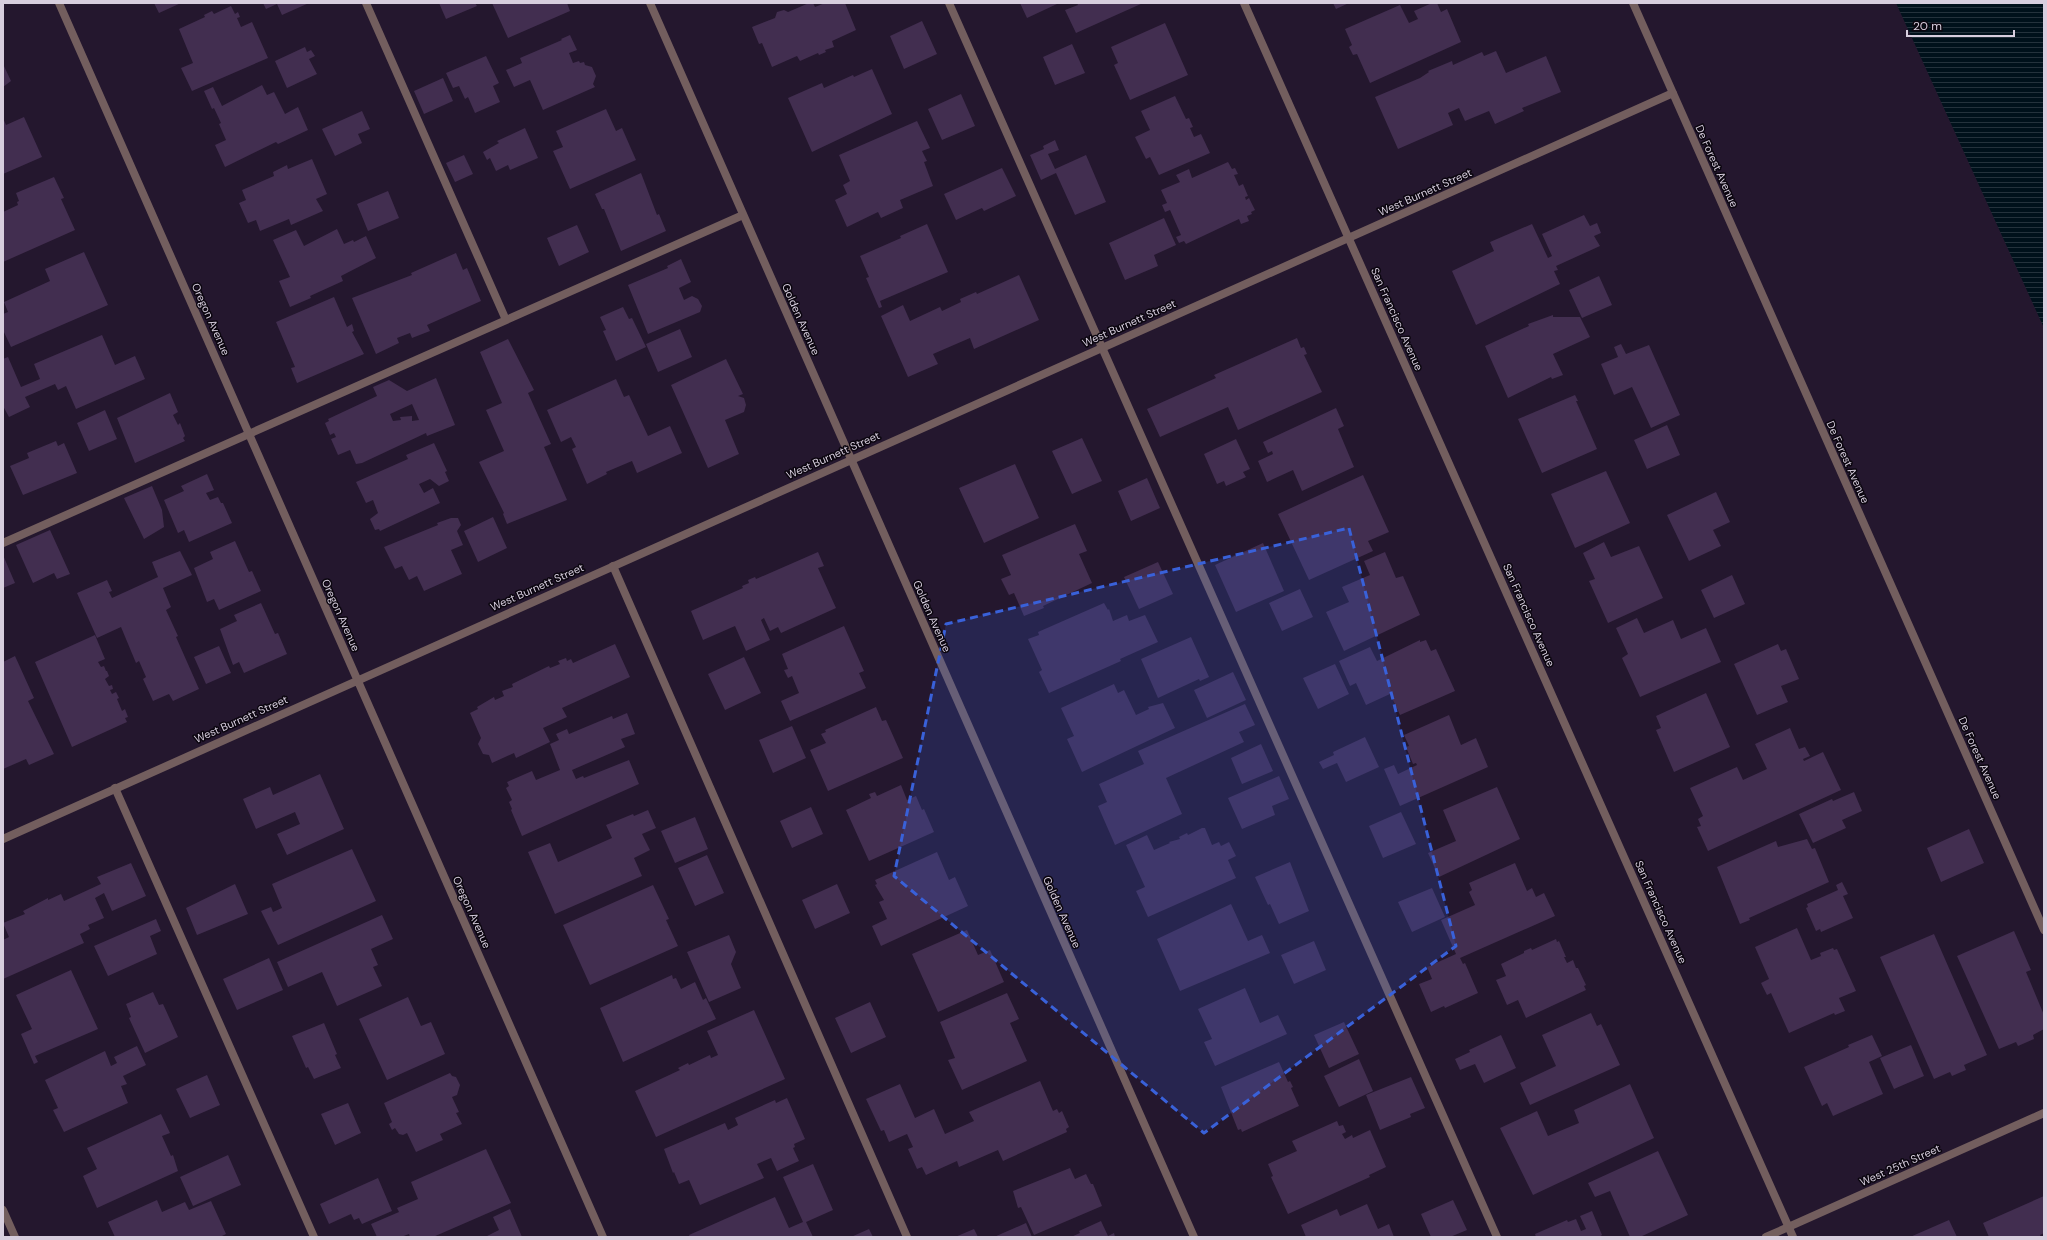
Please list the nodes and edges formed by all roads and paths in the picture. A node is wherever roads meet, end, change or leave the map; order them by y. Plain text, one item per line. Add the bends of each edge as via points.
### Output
1 (59, 3) edge
2 (366, 3) edge
3 (650, 3) edge
4 (949, 3) edge
5 (1244, 3) edge
6 (1633, 3) edge
7 (1673, 93) junction
8 (743, 215) junction
9 (1349, 238) junction
10 (506, 320) junction
11 (1102, 347) junction
12 (249, 435) junction
13 (851, 459) junction
14 (3, 543) edge
15 (613, 566) junction
16 (358, 679) junction
17 (115, 788) junction
18 (3, 838) edge
19 (2044, 930) edge
20 (2044, 1113) edge
21 (3, 1210) edge
22 (1789, 1227) junction
23 (15, 1237) edge
24 (314, 1237) edge
25 (603, 1237) edge
26 (907, 1237) edge
27 (1194, 1237) edge
28 (1497, 1237) edge
29 (1766, 1237) edge
30 (1793, 1237) edge

1 - 12 street, Oregon Avenue
2 - 10 street
3 - 8 street, Golden Avenue
4 - 11 street
5 - 9 street, San Francisco Avenue
6 - 7 street, De Forest Avenue
7 - 9 street, West Burnett Street
7 - 19 street, De Forest Avenue
8 - 10 street
8 - 13 street, Golden Avenue
9 - 11 street, West Burnett Street
9 - 22 street, San Francisco Avenue
10 - 12 street
11 - 13 street, West Burnett Street
11 - 28 street
12 - 14 street
12 - 16 street, Oregon Avenue
13 - 15 street, West Burnett Street
13 - 27 street, Golden Avenue
15 - 16 street, West Burnett Street
15 - 26 street
16 - 17 street, West Burnett Street
16 - 25 street, Oregon Avenue
17 - 18 street, West Burnett Street
17 - 24 street
20 - 22 street, West 25th Street
21 - 23 street
22 - 29 street, West 25th Street
22 - 30 street, San Francisco Avenue

